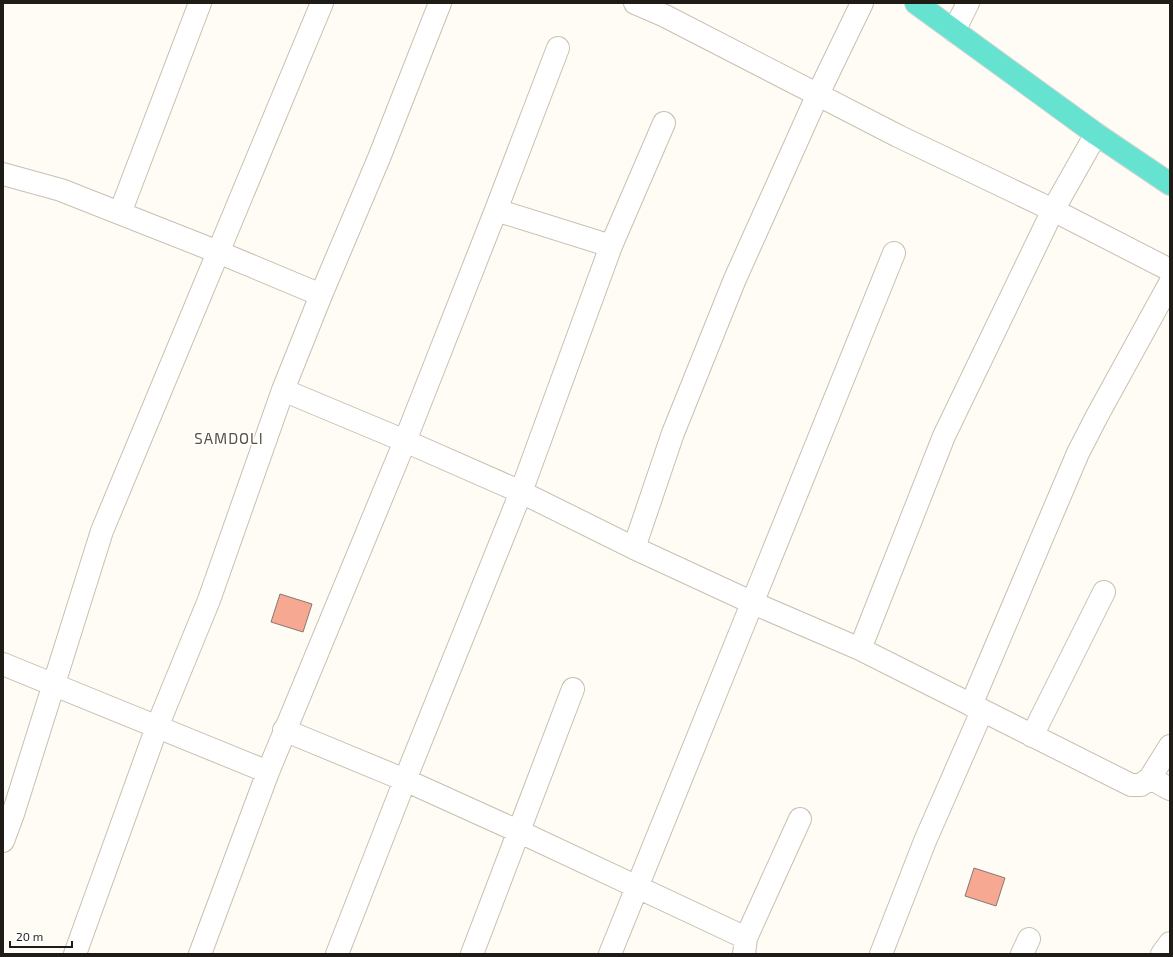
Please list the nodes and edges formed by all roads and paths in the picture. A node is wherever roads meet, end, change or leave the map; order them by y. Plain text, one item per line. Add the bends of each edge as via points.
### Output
1 (200, 3) edge
2 (322, 3) edge
3 (440, 3) edge
4 (635, 3) edge
5 (862, 3) edge
6 (916, 3) edge
7 (968, 3) edge
8 (954, 31) junction
9 (558, 48) dead end
10 (818, 94) junction
11 (664, 123) dead end
12 (1096, 134) junction
13 (3, 174) edge
14 (1170, 184) edge
15 (496, 210) junction
16 (1053, 210) junction
17 (120, 213) junction
18 (611, 246) junction
19 (218, 252) junction
20 (894, 252) dead end
21 (1170, 270) edge
22 (1170, 284) edge
23 (320, 296) junction
24 (283, 390) junction
25 (405, 441) junction
26 (521, 492) junction
27 (634, 548) junction
28 (1104, 592) dead end
29 (753, 603) junction
30 (860, 650) junction
31 (3, 664) edge
32 (53, 685) junction
33 (573, 689) dead end
34 (977, 708) junction
35 (157, 727) junction
36 (284, 730) junction
37 (1032, 736) junction
38 (1170, 746) edge
39 (268, 772) junction
40 (1150, 778) junction
41 (405, 780) junction
42 (1170, 789) edge
43 (8, 812) edge
44 (800, 819) dead end
45 (520, 832) junction
46 (3, 841) edge
47 (637, 887) junction
48 (1170, 943) edge
49 (745, 946) edge
50 (75, 954) edge
51 (200, 954) edge
52 (337, 954) edge
53 (472, 954) edge
54 (610, 954) edge
55 (881, 954) edge
56 (1162, 954) edge

1 - 17 street
2 - 19 street
3 - 23 street via 379,158
4 - 10 street
5 - 10 street
6 - 8 main road
7 - 8 street
8 - 12 main road
9 - 15 street
10 - 16 street via 898,136
10 - 27 street via 735,279 676,426
11 - 18 street
12 - 14 main road
12 - 16 street
13 - 17 street via 61,190
15 - 18 street
15 - 25 street
16 - 21 street
16 - 30 street via 944,436
17 - 19 street
18 - 26 street
19 - 23 street
19 - 32 street via 102,531
20 - 29 street
22 - 34 street via 1078,453
23 - 24 street
24 - 25 street
24 - 35 street via 209,600
25 - 26 street
25 - 36 street
26 - 27 street
26 - 41 street
27 - 29 street
28 - 37 street
29 - 30 street
29 - 47 street
30 - 34 street
31 - 32 street
32 - 35 street
32 - 43 street
33 - 45 street
34 - 37 street
34 - 55 street
35 - 39 street
35 - 50 street
36 - 39 street
36 - 41 street
37 - 40 street via 1131,785 1141,785
38 - 40 street
39 - 51 street
40 - 42 street
41 - 45 street
41 - 52 street
43 - 46 street
44 - 49 street
45 - 47 street
45 - 53 street
47 - 49 street
47 - 54 street
48 - 56 street

